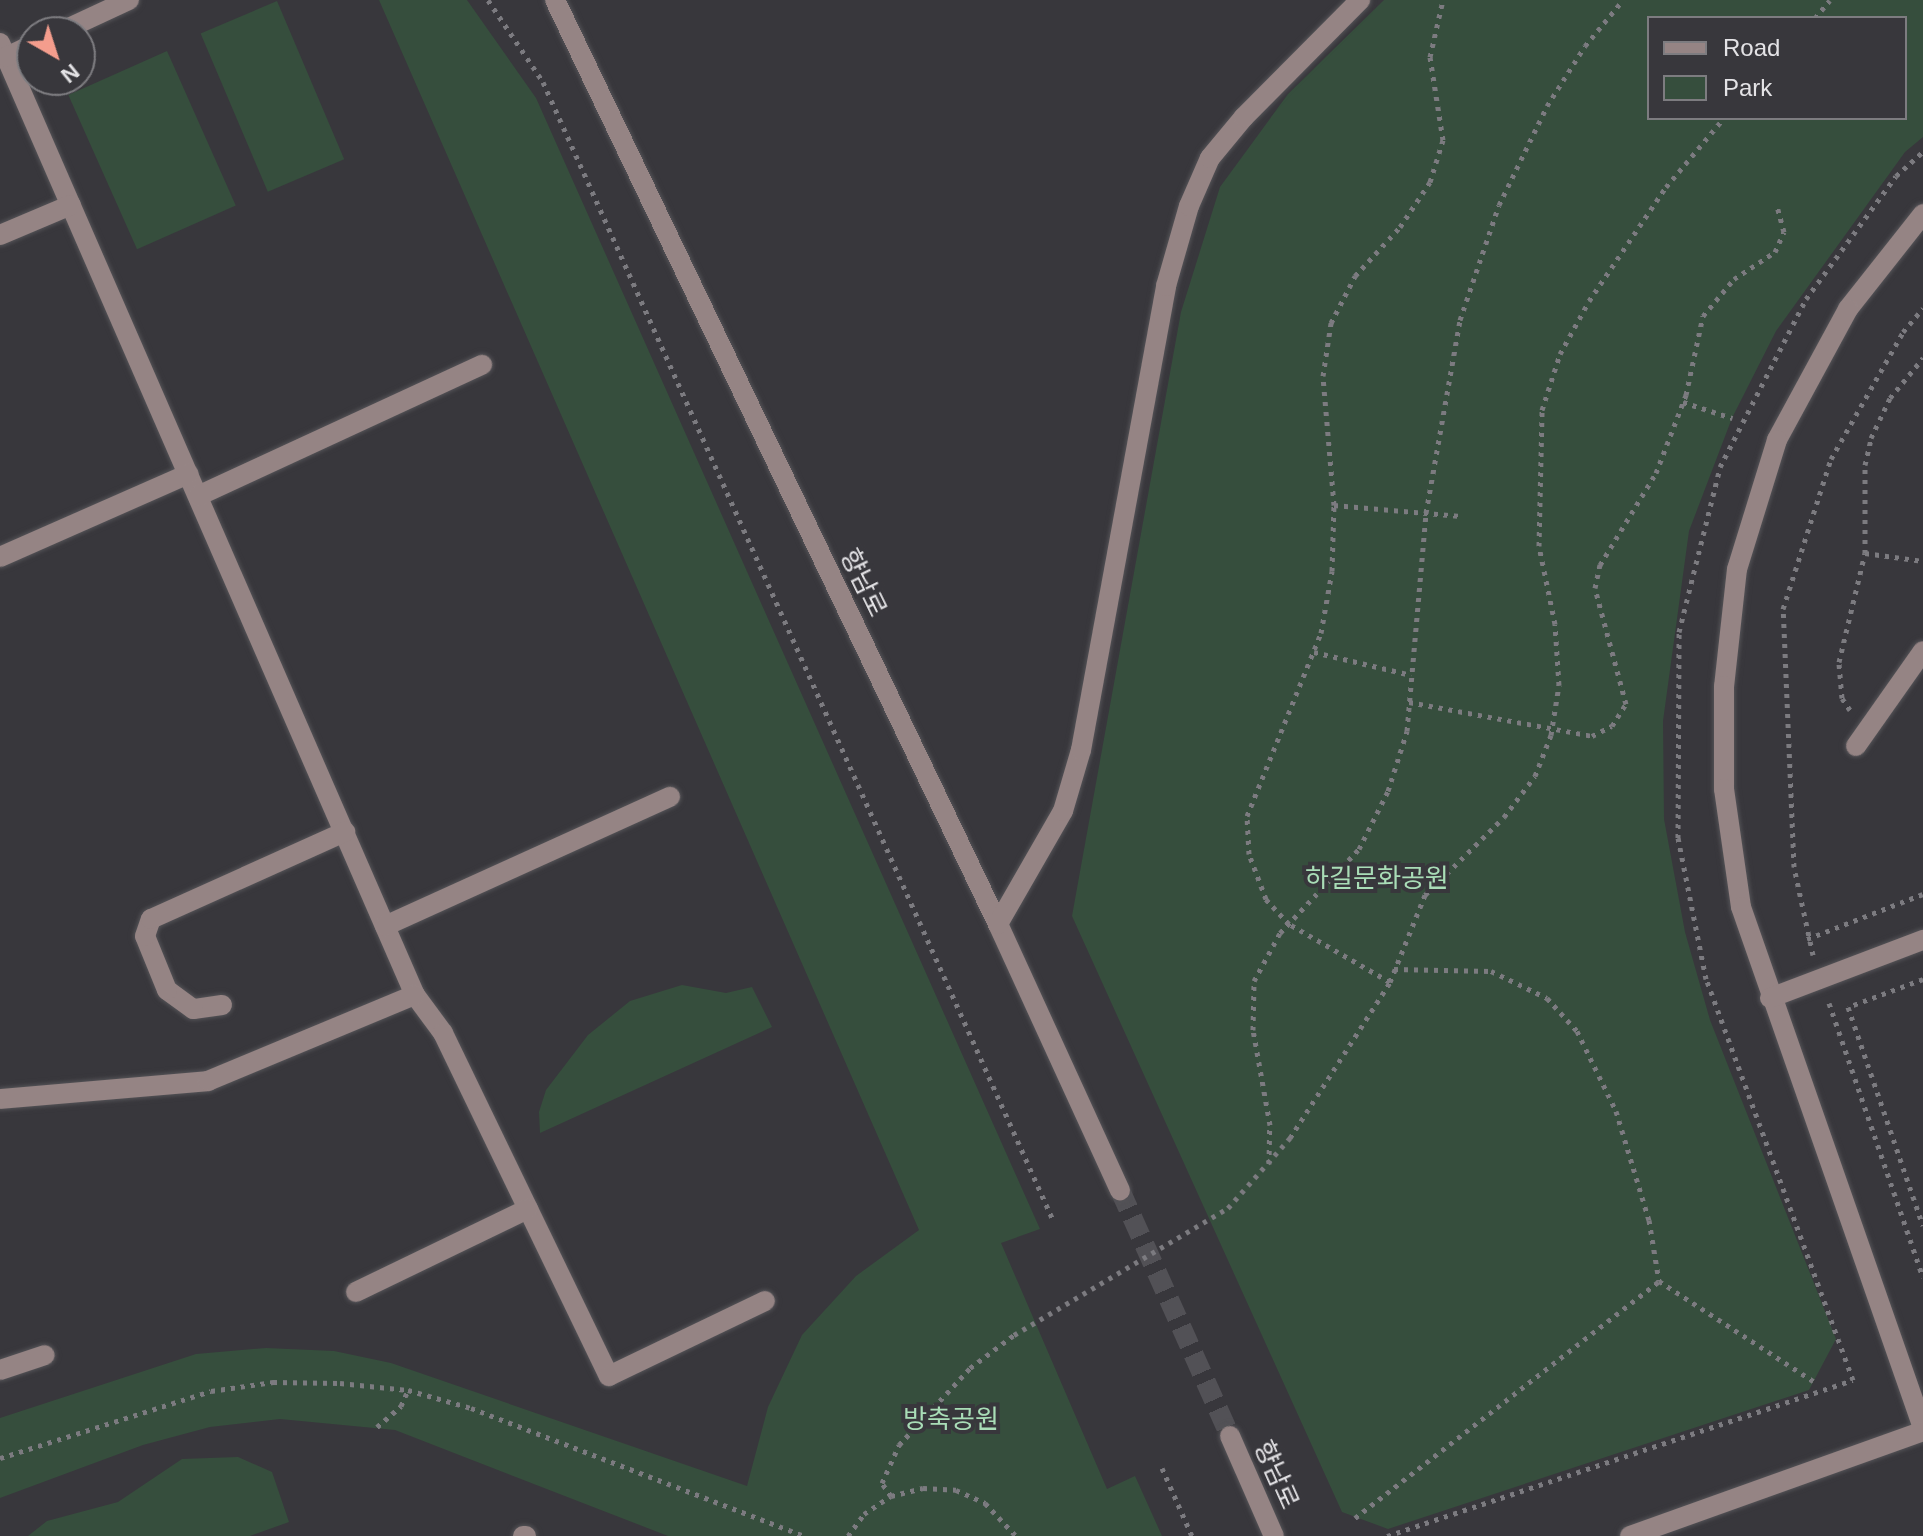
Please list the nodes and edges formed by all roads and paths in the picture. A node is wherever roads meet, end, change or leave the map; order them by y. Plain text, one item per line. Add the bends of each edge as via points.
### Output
1 (129, 0) edge
2 (488, 0) edge
3 (555, 0) edge
4 (1360, 0) edge
5 (1443, 0) edge
6 (1623, 0) edge
7 (1830, 0) edge
8 (94, 16) edge
9 (1817, 16) edge
10 (5, 63) edge
11 (1722, 120) edge
12 (1923, 152) edge
13 (71, 205) junction
14 (1777, 205) dead end
15 (1923, 214) edge
16 (0, 235) edge
17 (1923, 308) edge
18 (1923, 358) edge
19 (482, 365) dead end
20 (1683, 402) junction
21 (1732, 418) dead end
22 (188, 474) junction
23 (198, 496) junction
24 (1334, 505) junction
25 (1426, 513) junction
26 (1461, 516) dead end
27 (1865, 553) junction
28 (0, 557) edge
29 (1923, 561) edge
30 (1923, 651) edge
31 (1314, 652) junction
32 (1411, 675) junction
33 (1409, 702) junction
34 (1551, 730) junction
35 (1860, 741) joint
36 (670, 797) dead end
37 (345, 832) junction
38 (1923, 894) edge
39 (998, 924) junction
40 (1289, 924) junction
41 (385, 926) junction
42 (1807, 939) junction
43 (1923, 940) edge
44 (1394, 969) junction
45 (1923, 979) edge
46 (1821, 980) junction
47 (1390, 982) junction
48 (415, 995) junction
49 (1770, 998) junction
50 (222, 1005) dead end
51 (0, 1099) edge
52 (1269, 1164) junction
53 (1120, 1190) tunnel mouth
54 (1923, 1201) edge
55 (1916, 1204) junction
56 (528, 1209) junction
57 (1054, 1222) dead end
58 (1923, 1226) edge
59 (1923, 1277) edge
60 (1659, 1281) junction
61 (356, 1292) dead end
62 (765, 1301) dead end
63 (45, 1355) dead end
64 (0, 1370) edge
65 (1813, 1381) dead end
66 (408, 1390) junction
67 (377, 1427) dead end
68 (1923, 1429) edge
69 (1230, 1436) tunnel mouth
70 (0, 1458) edge
71 (1162, 1468) dead end
72 (891, 1496) junction
73 (1355, 1518) dead end
74 (805, 1536) edge
75 (848, 1536) edge
76 (1016, 1536) edge
77 (1192, 1536) edge
78 (1274, 1536) edge
79 (1387, 1536) edge
80 (1630, 1536) edge

1 - 8 street
2 - 57 path via 543,82
3 - 39 street, 향남로
4 - 39 street via 1244,117 1210,158 1189,206 1166,286 1081,750 1063,811
5 - 24 path via 1430,57 1443,140 1430,182 1400,227 1355,276 1331,323 1323,376
6 - 25 path via 1585,46 1547,106 1499,205 1460,320
7 - 9 path
10 - 13 street
11 - 34 path via 1666,187 1589,301 1560,354 1542,410 1539,546 1555,624 1559,685
12 - 79 path via 1896,176 1806,299 1734,439 1720,467 1679,632 1678,838 1706,979 1853,1380
13 - 16 street
13 - 22 street
14 - 20 path via 1784,232 1775,252 1714,297 1703,316
15 - 49 street via 1848,309 1777,440 1737,569 1724,686 1724,789 1741,907
17 - 42 path via 1903,332 1831,459 1783,609 1794,867
18 - 27 path via 1890,398 1871,438 1865,465
19 - 23 street
20 - 21 path
20 - 34 path via 1656,473 1600,565 1595,588 1626,704 1612,726 1592,736
22 - 23 street
22 - 28 street
23 - 37 street
24 - 25 path
24 - 31 path via 1332,571
25 - 26 path
25 - 32 path
27 - 29 path
27 - 35 path via 1839,662 1842,698
30 - 35 street
31 - 32 path
31 - 40 path via 1247,816 1249,854 1266,899
32 - 33 path
33 - 34 path
33 - 40 path via 1407,731 1388,791 1359,849
34 - 44 path via 1535,776 1504,817 1425,895
36 - 41 street
37 - 41 street
37 - 50 street via 151,919 145,936 167,990 193,1009
38 - 42 path
39 - 53 street, 향남로
40 - 47 path
40 - 52 path via 1254,981 1253,1030 1270,1125
41 - 48 street
42 - 46 path
43 - 46 street
44 - 47 path
44 - 60 path via 1491,971 1516,979 1547,998 1577,1031 1616,1111 1635,1165
45 - 55 path via 1848,1007
46 - 49 street
46 - 59 path
47 - 52 path, bridge
48 - 51 street via 208,1081
48 - 56 street via 443,1033
49 - 68 street
52 - 72 path, bridge via 1228,1208 1186,1237 1077,1294 970,1368 899,1445 882,1483
54 - 55 path
55 - 58 path
56 - 61 street
56 - 62 street via 609,1376
60 - 65 path
60 - 73 path
63 - 64 street
66 - 67 path via 401,1406
66 - 70 path via 273,1382 211,1391
66 - 74 path via 471,1408
68 - 80 street
69 - 78 street, 향남로
71 - 77 path
72 - 75 path via 864,1514
72 - 76 path via 923,1488 956,1490 985,1503

